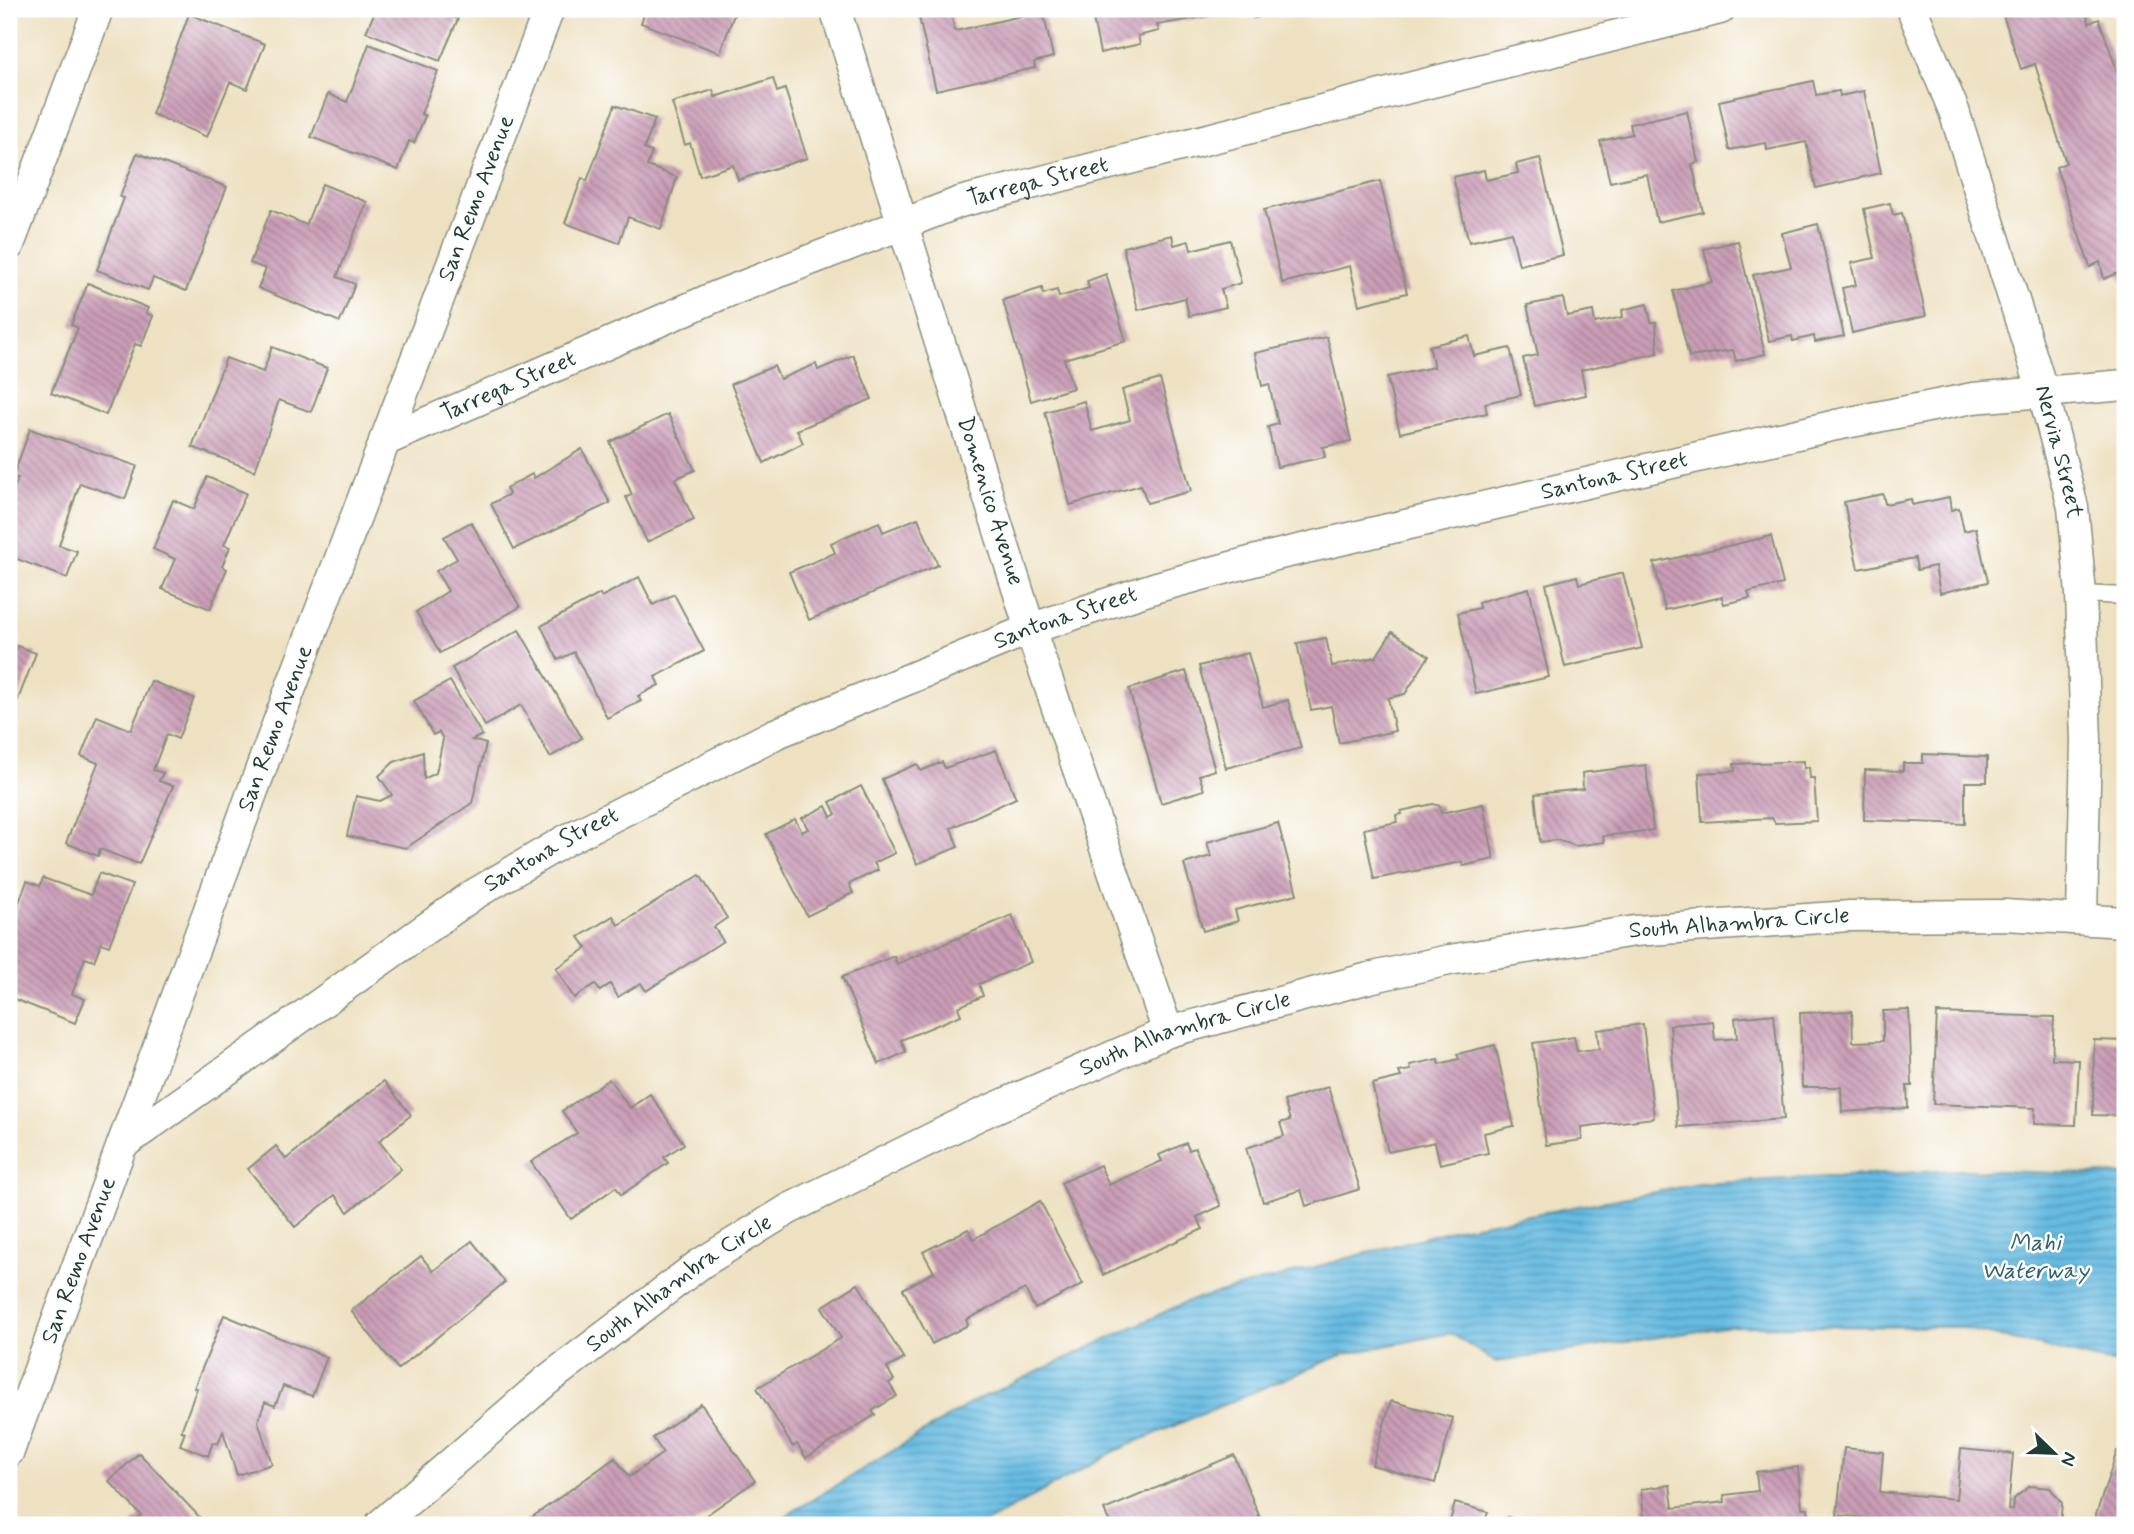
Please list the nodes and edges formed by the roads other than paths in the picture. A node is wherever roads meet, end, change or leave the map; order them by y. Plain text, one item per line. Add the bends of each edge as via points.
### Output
1 (98, 9) edge
2 (549, 9) edge
3 (835, 9) edge
4 (1720, 9) edge
5 (1912, 9) edge
6 (904, 223) junction
7 (9, 245) edge
8 (2125, 386) edge
9 (2043, 392) junction
10 (384, 442) junction
11 (2081, 594) junction
12 (2125, 596) edge
13 (1030, 629) junction
14 (2082, 917) junction
15 (2125, 922) edge
16 (1168, 1032) junction
17 (123, 1144) junction
18 (9, 1451) edge
19 (380, 1525) edge

1 - 7 street
2 - 10 street, San Remo Avenue
3 - 6 street, Domenico Avenue
4 - 6 street, Tarrega Street via 960,202
5 - 9 street, Nervia Street via 1954,111
6 - 10 street, Tarrega Street via 717,296
6 - 13 street, Domenico Avenue
8 - 9 street, Santona Street
9 - 11 street, Nervia Street via 2074,506
9 - 13 street, Santona Street via 1973,398 1836,425 1529,494 1170,583
10 - 17 street, San Remo Avenue
11 - 12 lane
11 - 14 street, Nervia Street via 2086,741
13 - 16 street, Domenico Avenue
13 - 17 street, Santona Street via 775,734 566,839 473,895
14 - 15 street, South Alhambra Circle
14 - 16 street, South Alhambra Circle via 1850,916 1623,932 1448,960
16 - 19 street, South Alhambra Circle via 789,1209 700,1264 546,1381
17 - 18 street, San Remo Avenue

